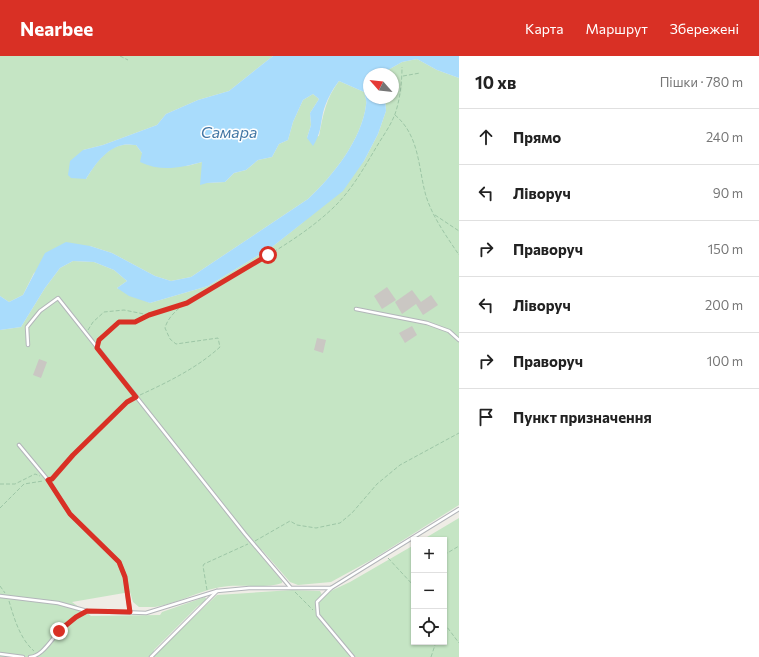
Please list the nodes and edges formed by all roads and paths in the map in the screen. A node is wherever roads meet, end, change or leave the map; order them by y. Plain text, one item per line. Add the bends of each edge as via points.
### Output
1 (120, 56) edge
2 (128, 60) dead end
3 (402, 67) dead end
4 (420, 73) dead end
5 (402, 76) junction
6 (395, 115) junction
7 (435, 215) junction
8 (459, 231) edge
9 (459, 255) edge
10 (187, 303) junction
11 (356, 309) dead end
12 (149, 315) junction
13 (86, 333) junction
14 (459, 340) edge
15 (28, 345) dead end
16 (97, 348) junction
17 (136, 397) junction
18 (459, 433) edge
19 (19, 445) dead end
20 (48, 480) junction
21 (0, 484) edge
22 (0, 508) edge
23 (459, 509) edge
24 (252, 542) junction
25 (459, 546) edge
26 (447, 553) edge
27 (385, 555) junction
28 (411, 582) edge
29 (0, 586) edge
30 (290, 588) junction
31 (330, 588) junction
32 (217, 591) junction
33 (208, 594) junction
34 (0, 596) edge
35 (8, 597) junction
36 (87, 611) junction
37 (130, 612) junction
38 (318, 615) junction
39 (447, 627) edge
40 (459, 643) edge
41 (435, 645) edge
42 (39, 653) junction
43 (0, 654) edge
44 (23, 657) edge
45 (30, 657) edge
46 (151, 657) edge
47 (353, 657) edge
48 (431, 657) edge

1 - 2 path
3 - 5 path
4 - 5 path
5 - 6 path
6 - 7 path via 410,132 426,197
6 - 10 path via 359,177 337,204 308,229
7 - 8 path
7 - 9 path via 441,229
10 - 12 path
10 - 17 path via 166,322 165,328 170,339 176,344 218,338 220,347 209,357 173,379
11 - 14 lane via 427,323 449,331
12 - 13 path via 124,310 104,312
12 - 16 path via 135,322 119,322 99,340
13 - 15 lane via 58,298 40,311 27,327
13 - 16 lane
16 - 17 lane
17 - 20 path via 127,402 52,479
17 - 24 lane
18 - 24 path via 400,465 340,523 316,528 296,525 290,521
19 - 20 lane
20 - 21 path via 35,474 15,484
20 - 22 path via 24,484
20 - 37 lane via 70,514 119,562 125,577
23 - 27 lane
24 - 30 lane
24 - 33 path via 204,564
25 - 26 path
27 - 28 path
27 - 31 lane
29 - 35 path
30 - 31 lane
30 - 32 lane
30 - 38 path
31 - 38 lane via 317,602
32 - 33 lane
32 - 46 lane
33 - 37 lane via 146,613
34 - 35 lane
35 - 36 lane via 58,603
35 - 42 path via 26,644
36 - 37 lane
36 - 42 lane via 59,631
38 - 47 lane
39 - 40 path
41 - 48 path
42 - 45 lane via 35,657
43 - 44 lane

